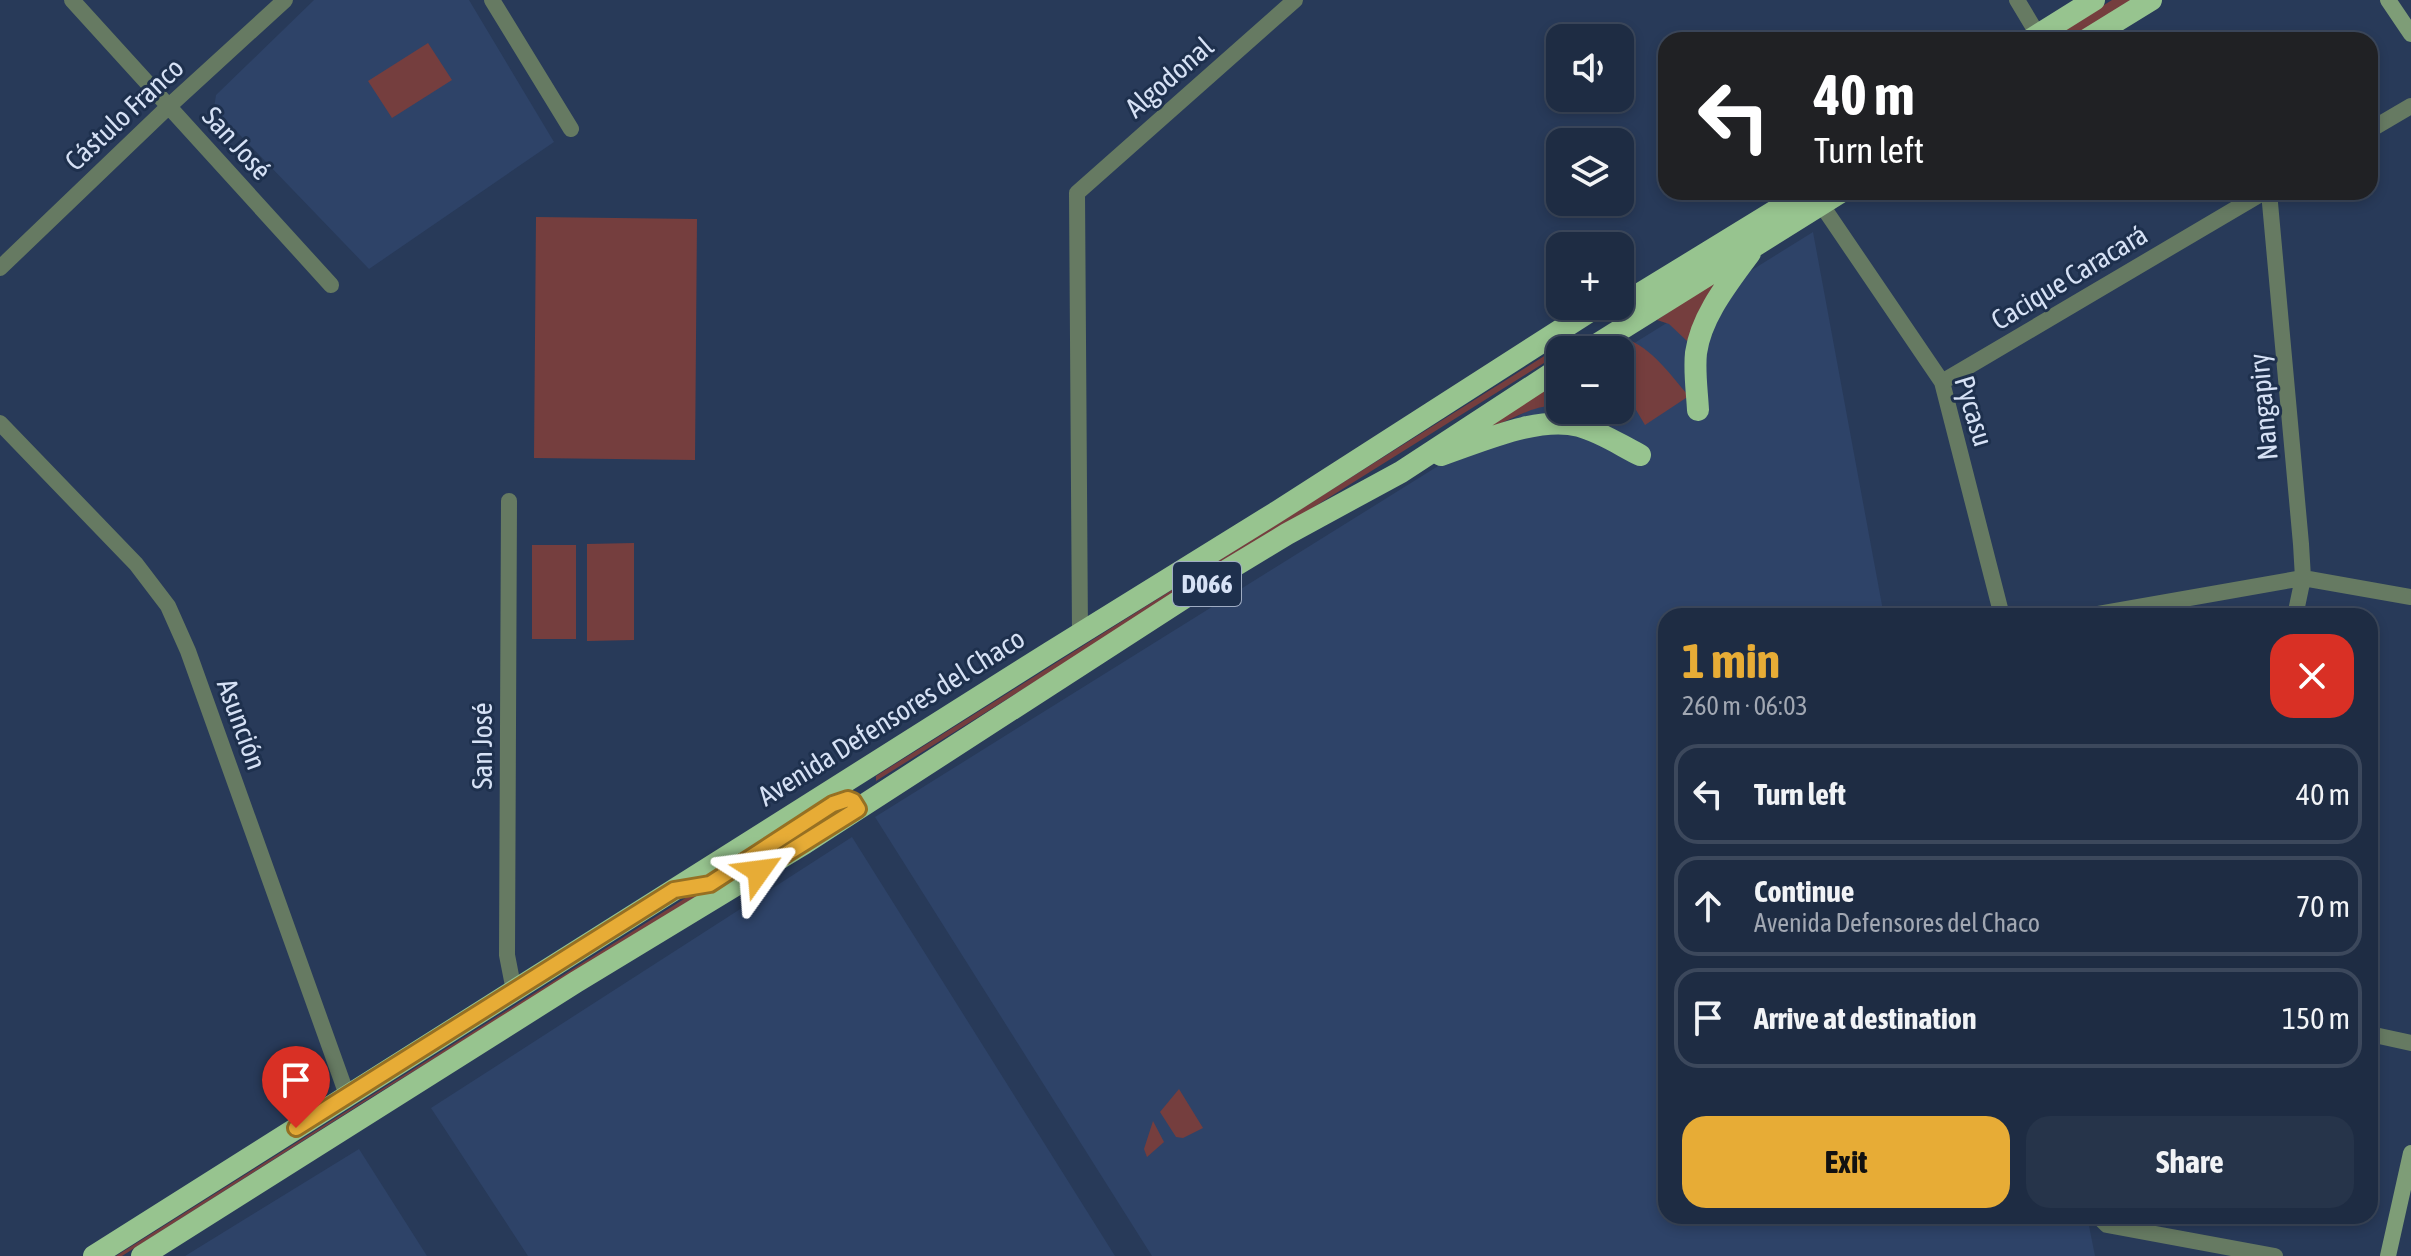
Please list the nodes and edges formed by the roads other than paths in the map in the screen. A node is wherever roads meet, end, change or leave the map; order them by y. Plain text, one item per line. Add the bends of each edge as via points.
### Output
1 (72, 0) edge
2 (285, 0) edge
3 (492, 0) edge
4 (1295, 0) edge
5 (2017, 0) edge
6 (2094, 0) edge
7 (2151, 0) edge
8 (2388, 0) edge
9 (2032, 32) edge
10 (2042, 32) edge
11 (2099, 32) edge
12 (2411, 34) edge
13 (2411, 106) edge
14 (168, 107) junction
15 (2378, 125) edge
16 (571, 129) dead end
17 (1773, 200) edge
18 (1809, 200) edge
19 (1811, 200) edge
20 (1814, 200) edge
21 (2252, 200) edge
22 (2267, 200) edge
23 (1757, 244) junction
24 (0, 268) edge
25 (331, 285) dead end
26 (1634, 297) edge
27 (1634, 298) edge
28 (1634, 299) edge
29 (1576, 320) edge
30 (1612, 320) edge
31 (1599, 336) edge
32 (1546, 377) edge
33 (1942, 382) junction
34 (1698, 410) dead end
35 (0, 423) edge
36 (1640, 455) dead end
37 (1410, 466) junction
38 (509, 501) dead end
39 (2303, 578) junction
40 (2411, 597) edge
41 (2000, 608) edge
42 (2132, 608) edge
43 (2297, 608) edge
44 (1080, 634) junction
45 (984, 694) junction
46 (849, 809) junction
47 (674, 890) junction
48 (514, 991) junction
49 (2378, 1036) edge
50 (2411, 1043) edge
51 (347, 1095) junction
52 (2411, 1153) edge
53 (2106, 1224) edge
54 (94, 1256) edge
55 (142, 1256) edge
56 (2275, 1256) edge
57 (2388, 1256) edge

1 - 14 street, San José
2 - 14 street, Cástulo Franco
3 - 16 street
4 - 44 street, Algodonal via 1077,193
5 - 9 street
6 - 10 highway
7 - 11 highway
8 - 12 main road
13 - 15 street
14 - 24 street, Cástulo Franco
14 - 25 street, San José
17 - 26 highway
18 - 27 highway
19 - 23 highway
20 - 33 street, Pycasu
21 - 33 street, Cacique Caracará
22 - 39 street, Nangapiry
23 - 28 highway
23 - 34 highway via 1725,287 1702,332 1696,352
29 - 44 highway, Avenida Defensores del Chaco / D066
30 - 31 highway
32 - 37 highway, Avenida Defensores del Chaco / D066
33 - 41 street, Pycasu
35 - 51 street, Asunción via 136,564 168,606
36 - 37 highway via 1597,432 1555,423
37 - 46 highway, Avenida Defensores del Chaco / D066 via 1221,574
38 - 48 street, San José via 507,955
39 - 40 street
39 - 42 street
39 - 43 street, Nangapiry
44 - 45 highway, Avenida Defensores del Chaco / D066
45 - 46 highway via 970,717
45 - 47 highway, Avenida Defensores del Chaco / D066
46 - 47 highway via 833,804 710,884
46 - 55 highway, Avenida Defensores del Chaco / D066
47 - 48 highway, Avenida Defensores del Chaco / D066
48 - 51 highway, Avenida Defensores del Chaco / D066
49 - 50 street
51 - 54 highway, Avenida Defensores del Chaco / D066
52 - 57 main road
53 - 56 street

